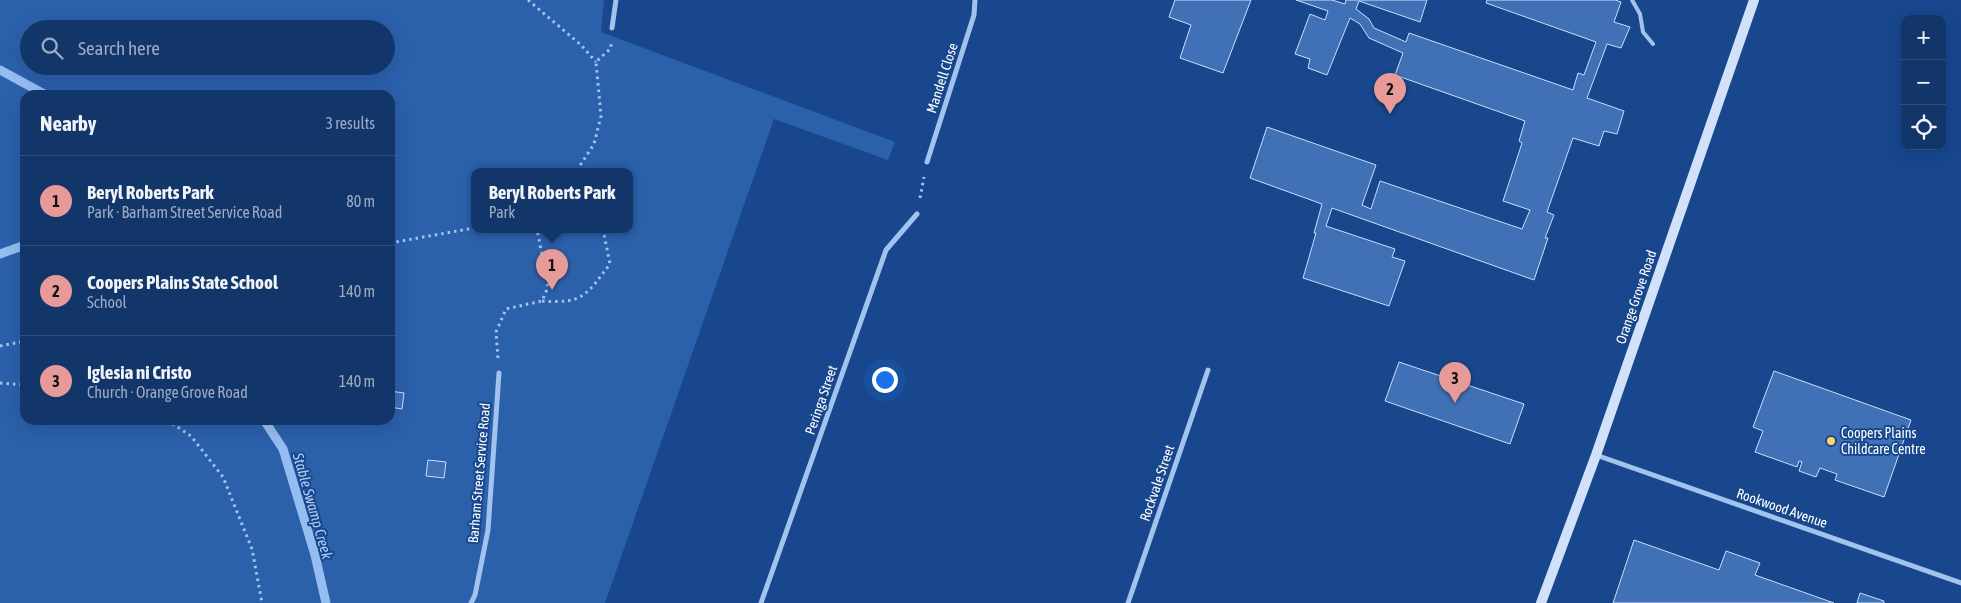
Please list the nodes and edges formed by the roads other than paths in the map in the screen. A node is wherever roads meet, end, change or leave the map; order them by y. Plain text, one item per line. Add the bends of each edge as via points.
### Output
1 (616, 0) edge
2 (976, 0) edge
3 (1632, 0) edge
4 (1754, 0) edge
5 (612, 28) road end
6 (1653, 44) dead end
7 (927, 162) road end
8 (917, 214) road end
9 (1208, 370) dead end
10 (499, 373) road end
11 (1596, 455) junction
12 (1961, 582) edge
13 (471, 603) edge
14 (761, 603) edge
15 (1128, 603) edge
16 (1542, 603) edge

1 - 5 street
2 - 7 street, Mandell Close via 974,16
3 - 6 lane via 1640,14 1643,32
4 - 11 main road, Orange Grove Road
8 - 14 street, Peringa Street via 886,250
9 - 15 street, Rockvale Street
10 - 13 street, Barham Street Service Road via 488,530
11 - 12 street, Rookwood Avenue
11 - 16 main road, Orange Grove Road

